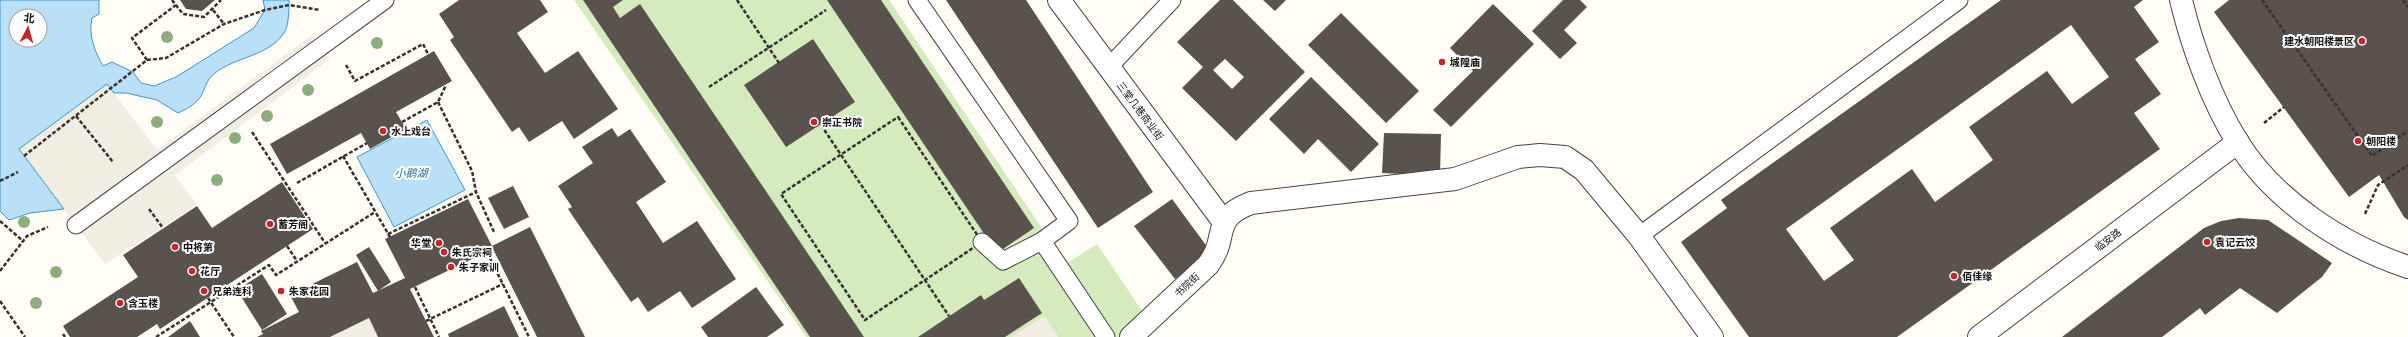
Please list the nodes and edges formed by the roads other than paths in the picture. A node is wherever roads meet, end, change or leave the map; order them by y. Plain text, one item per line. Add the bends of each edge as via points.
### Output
1 (385, 0) edge
2 (918, 0) edge
3 (1059, 0) edge
4 (1172, 0) edge
5 (1959, 0) edge
6 (2181, 0) edge
7 (1108, 68) junction
8 (2238, 142) junction
9 (1223, 221) junction
10 (76, 225) road end
11 (1639, 236) junction
12 (1042, 241) junction
13 (982, 242) road end
14 (2408, 267) edge
15 (1106, 337) edge
16 (1131, 337) edge
17 (1712, 337) edge
18 (1979, 337) edge

1 - 10 lane
2 - 12 lane via 1069,221
3 - 7 street, 三堂几巷商业街
4 - 7 lane
5 - 11 lane
6 - 8 street via 2208,82
7 - 9 street, 三堂几巷商业街
8 - 14 street via 2262,173 2293,202 2339,236 2382,258
8 - 18 street, 临安路
9 - 11 street via 1236,209 1251,203 1455,179 1518,157 1540,155 1565,157 1584,170
9 - 16 street, 书院街 via 1216,254 1208,265
11 - 17 street
12 - 13 lane via 1002,261
12 - 15 lane

